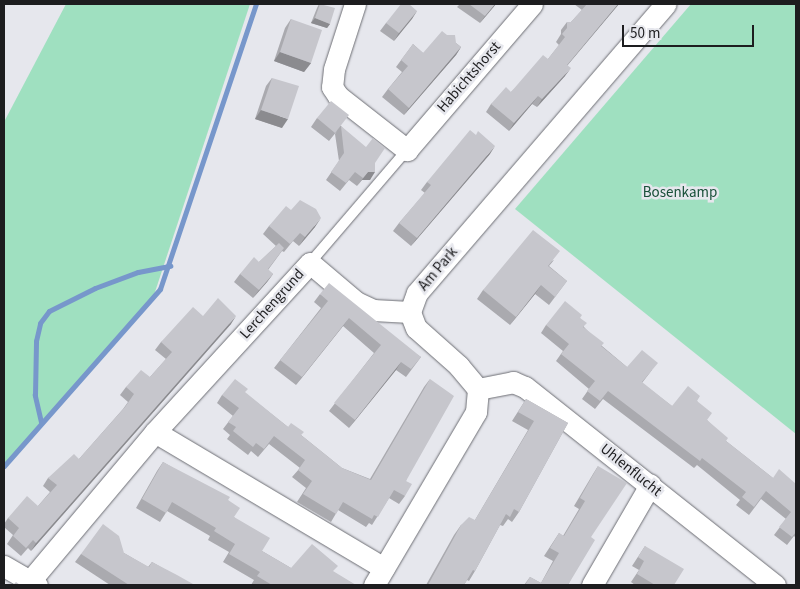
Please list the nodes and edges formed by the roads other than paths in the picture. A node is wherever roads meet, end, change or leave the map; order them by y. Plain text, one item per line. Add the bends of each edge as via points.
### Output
1 (355, 4) edge
2 (532, 4) edge
3 (666, 4) edge
4 (407, 150) junction
5 (310, 263) junction
6 (410, 312) junction
7 (478, 389) junction
8 (155, 432) junction
9 (650, 485) junction
10 (4, 566) edge
11 (379, 576) edge
12 (33, 583) edge
13 (592, 585) edge
14 (775, 585) edge

1 - 4 street via 332,86 338,96
2 - 4 street, Habichtshorst
3 - 6 street, Am Park via 417,292
4 - 5 lane, Habichtshorst
5 - 6 street, Lerchengrund via 356,302 373,310
5 - 8 street, Lerchengrund
6 - 7 street via 416,328 459,366
7 - 9 street, Uhlenflucht via 513,382 525,387
7 - 11 street via 476,412
8 - 11 street
8 - 12 street, Lerchengrund
9 - 13 street
9 - 14 street, Uhlenflucht
10 - 12 street

